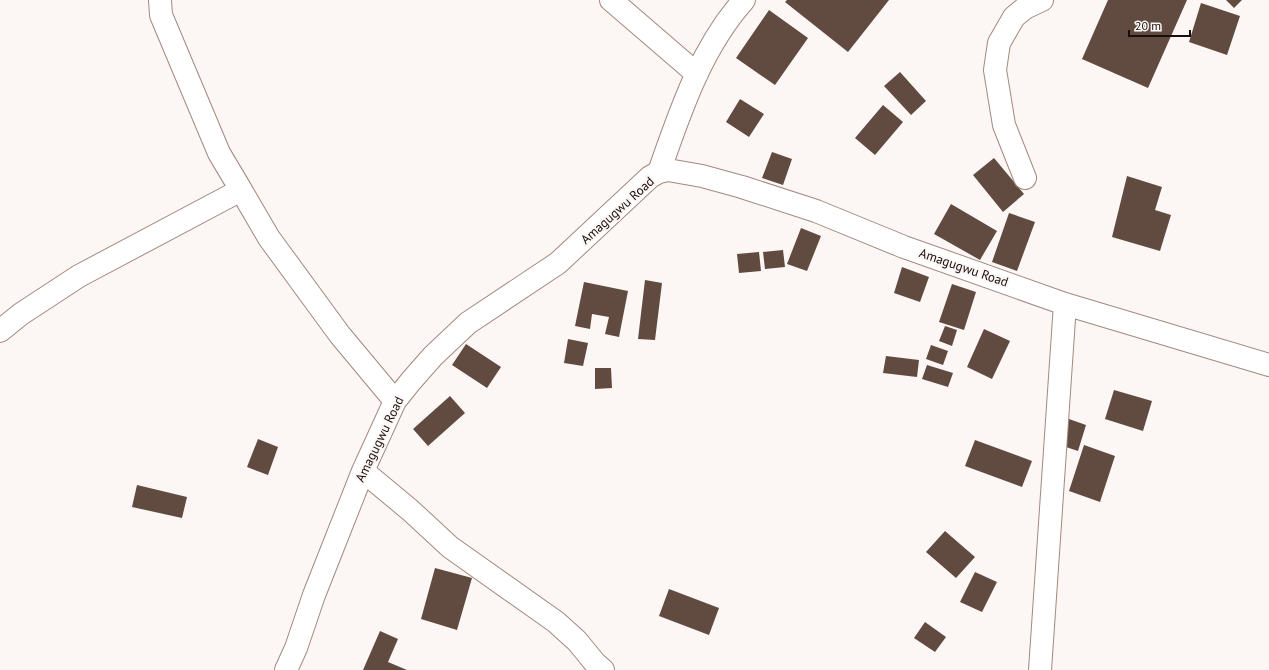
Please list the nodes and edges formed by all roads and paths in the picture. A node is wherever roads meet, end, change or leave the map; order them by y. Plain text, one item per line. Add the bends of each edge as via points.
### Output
1 (160, 0) edge
2 (611, 0) edge
3 (744, 0) edge
4 (1042, 0) edge
5 (697, 74) junction
6 (659, 172) junction
7 (1026, 178) dead end
8 (241, 190) junction
9 (1065, 304) junction
10 (0, 331) edge
11 (1269, 365) edge
12 (395, 401) junction
13 (363, 471) junction
14 (286, 670) edge
15 (603, 670) edge
16 (1040, 670) edge

1 - 8 street via 161,15 219,153
2 - 5 street
3 - 5 street, Amagugwu Road via 715,38
4 - 7 street via 1014,17 999,43 995,70 1004,125
5 - 6 street, Amagugwu Road
6 - 9 street, Amagugwu Road via 668,170 702,176 816,211
6 - 12 street, Amagugwu Road via 650,177 558,263 468,323 433,356
8 - 10 street via 79,276
8 - 12 street via 270,238 340,335
9 - 11 street, Amagugwu Road
9 - 16 street
12 - 13 street, Amagugwu Road
13 - 14 street, Amagugwu Road
13 - 15 street via 450,547 556,622

